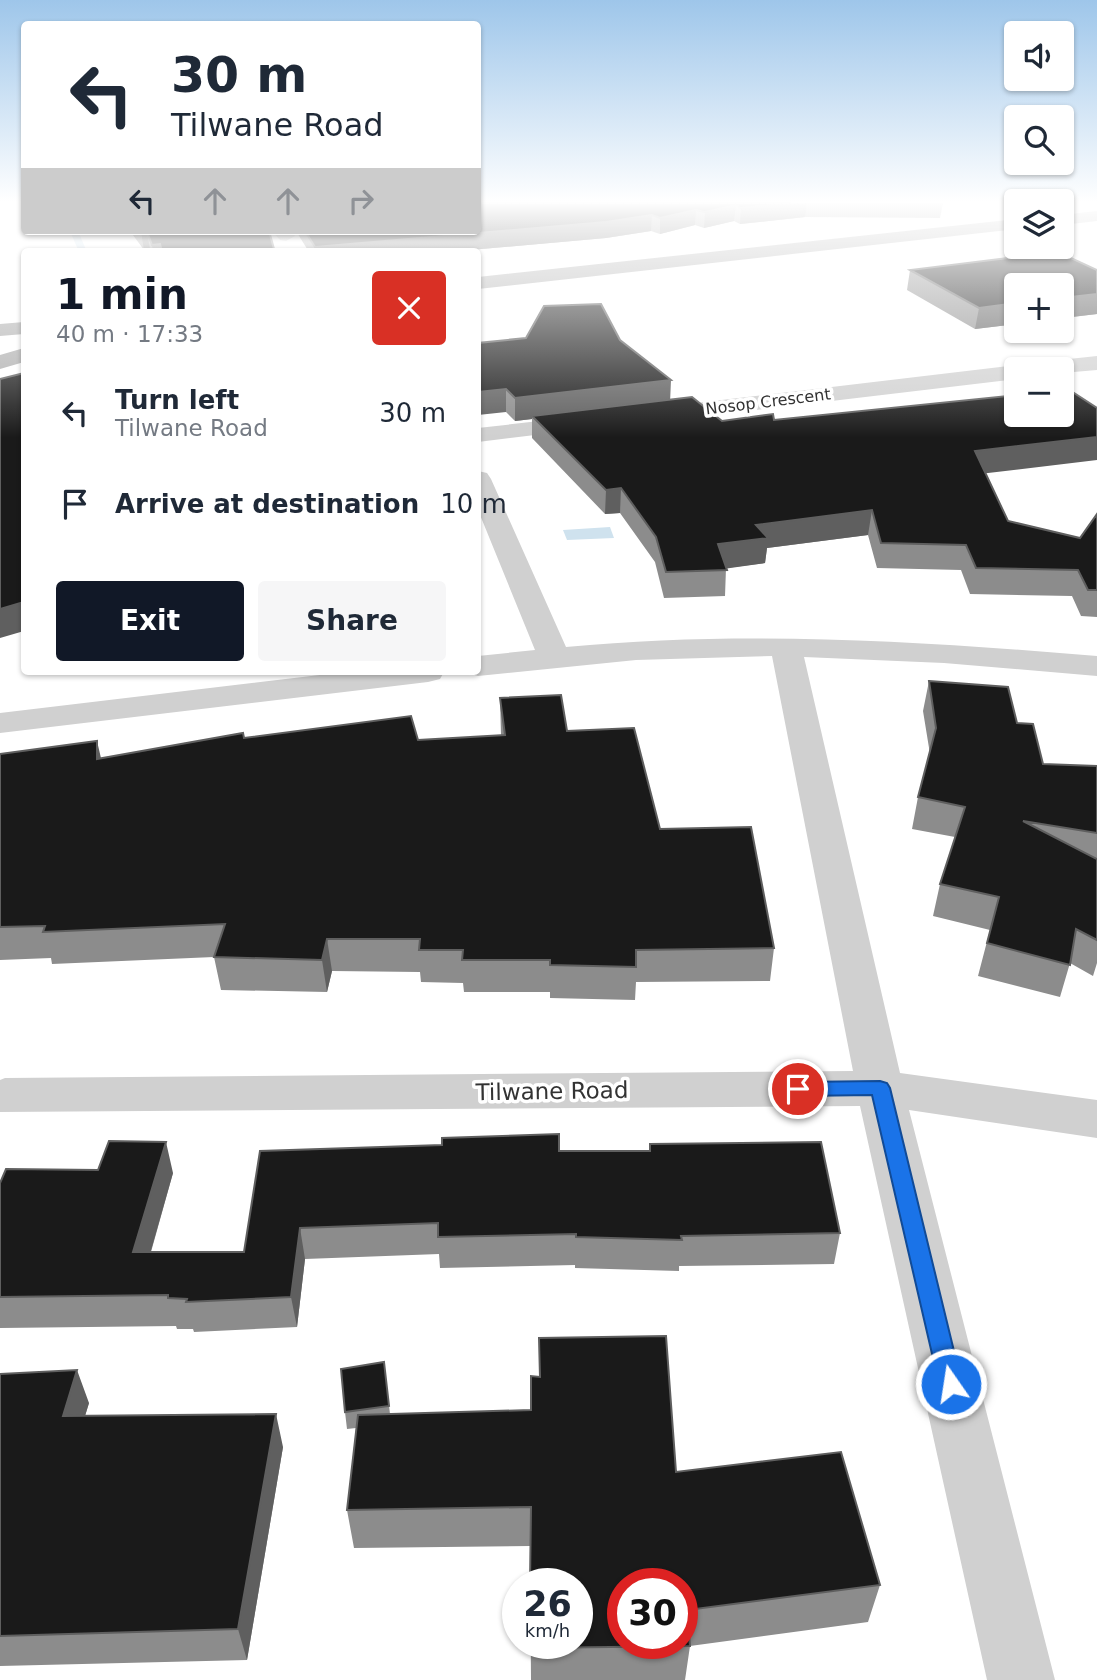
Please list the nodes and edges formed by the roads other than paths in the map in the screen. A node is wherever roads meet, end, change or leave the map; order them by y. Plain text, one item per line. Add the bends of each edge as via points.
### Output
1 (647, 281) edge
2 (481, 299) edge
3 (21, 328) edge
4 (0, 330) edge
5 (21, 343) edge
6 (0, 345) edge
7 (21, 356) edge
8 (0, 362) edge
9 (1097, 363) edge
10 (1074, 365) edge
11 (1004, 374) edge
12 (630, 418) edge
13 (602, 421) edge
14 (481, 435) edge
15 (481, 486) edge
16 (786, 647) junction
17 (554, 657) junction
18 (481, 666) edge
19 (1097, 666) edge
20 (403, 675) edge
21 (0, 723) edge
22 (880, 1088) junction
23 (5, 1096) dead end
24 (1097, 1119) edge
25 (1021, 1680) edge

1 - 2 main road
3 - 4 main road
5 - 6 main road
7 - 8 main road
9 - 10 street
11 - 12 street, Nosop Crescent
13 - 14 street
15 - 17 street
16 - 17 street
16 - 19 street via 951,653
16 - 22 street
17 - 18 street
20 - 21 street
22 - 23 street, Tilwane Road
22 - 24 street, Tilwane Road
22 - 25 street

